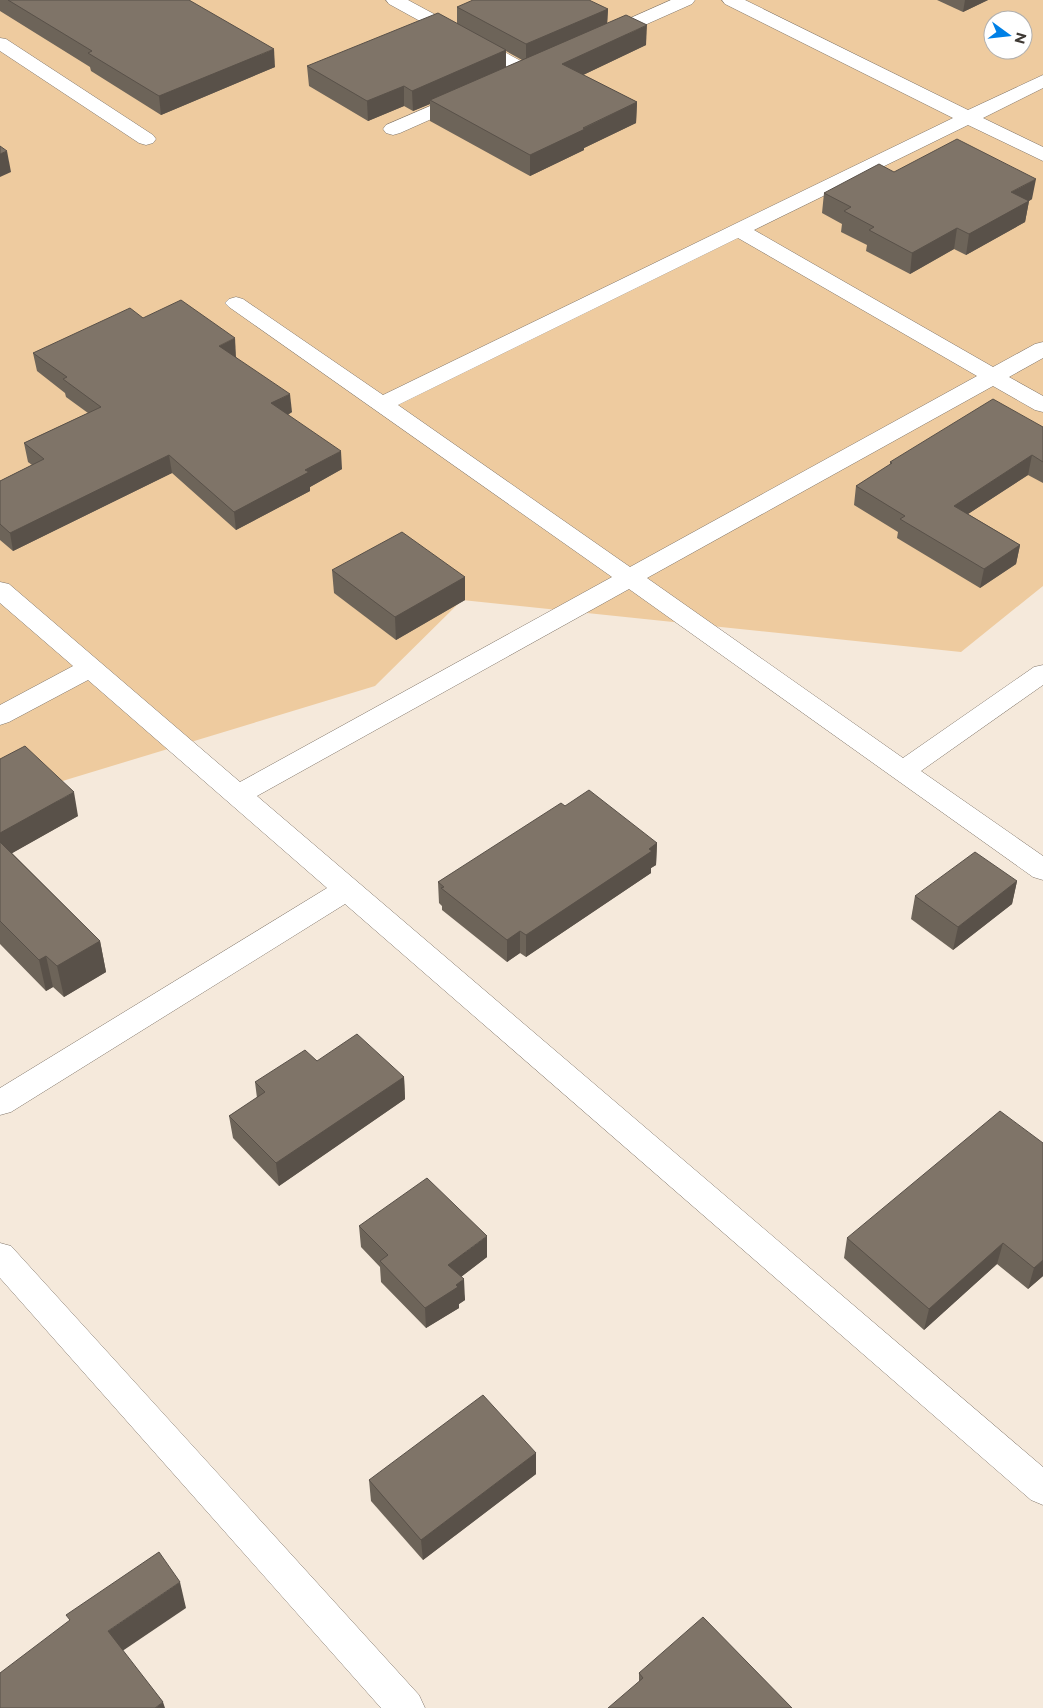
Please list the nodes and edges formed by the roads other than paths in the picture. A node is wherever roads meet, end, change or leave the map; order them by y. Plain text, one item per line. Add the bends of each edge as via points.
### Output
1 (395, 0) edge
2 (686, 0) edge
3 (731, 0) edge
4 (0, 43) edge
5 (588, 43) edge
6 (543, 63) edge
7 (525, 71) junction
8 (508, 78) edge
9 (1043, 81) edge
10 (481, 90) edge
11 (968, 118) junction
12 (393, 128) dead end
13 (146, 139) dead end
14 (1043, 155) edge
15 (738, 230) junction
16 (236, 304) dead end
17 (1043, 349) edge
18 (994, 376) junction
19 (381, 405) junction
20 (1043, 405) edge
21 (630, 578) junction
22 (0, 590) edge
23 (90, 668) junction
24 (1043, 673) edge
25 (0, 716) edge
26 (902, 771) junction
27 (237, 795) junction
28 (1043, 870) edge
29 (346, 889) junction
30 (0, 1102) edge
31 (0, 1256) edge
32 (1043, 1488) edge
33 (406, 1708) edge

1 - 7 street
2 - 5 street
3 - 11 street
4 - 13 street
6 - 7 street
7 - 8 street
9 - 11 street
10 - 12 street
11 - 14 street
11 - 15 street
15 - 18 street
15 - 19 street
16 - 19 street
17 - 18 street
18 - 20 street
18 - 21 street
19 - 21 street
21 - 26 street
21 - 27 street
22 - 23 street
23 - 25 street
23 - 27 street
24 - 26 street
26 - 28 street
27 - 29 street
29 - 30 street
29 - 32 street
31 - 33 street

